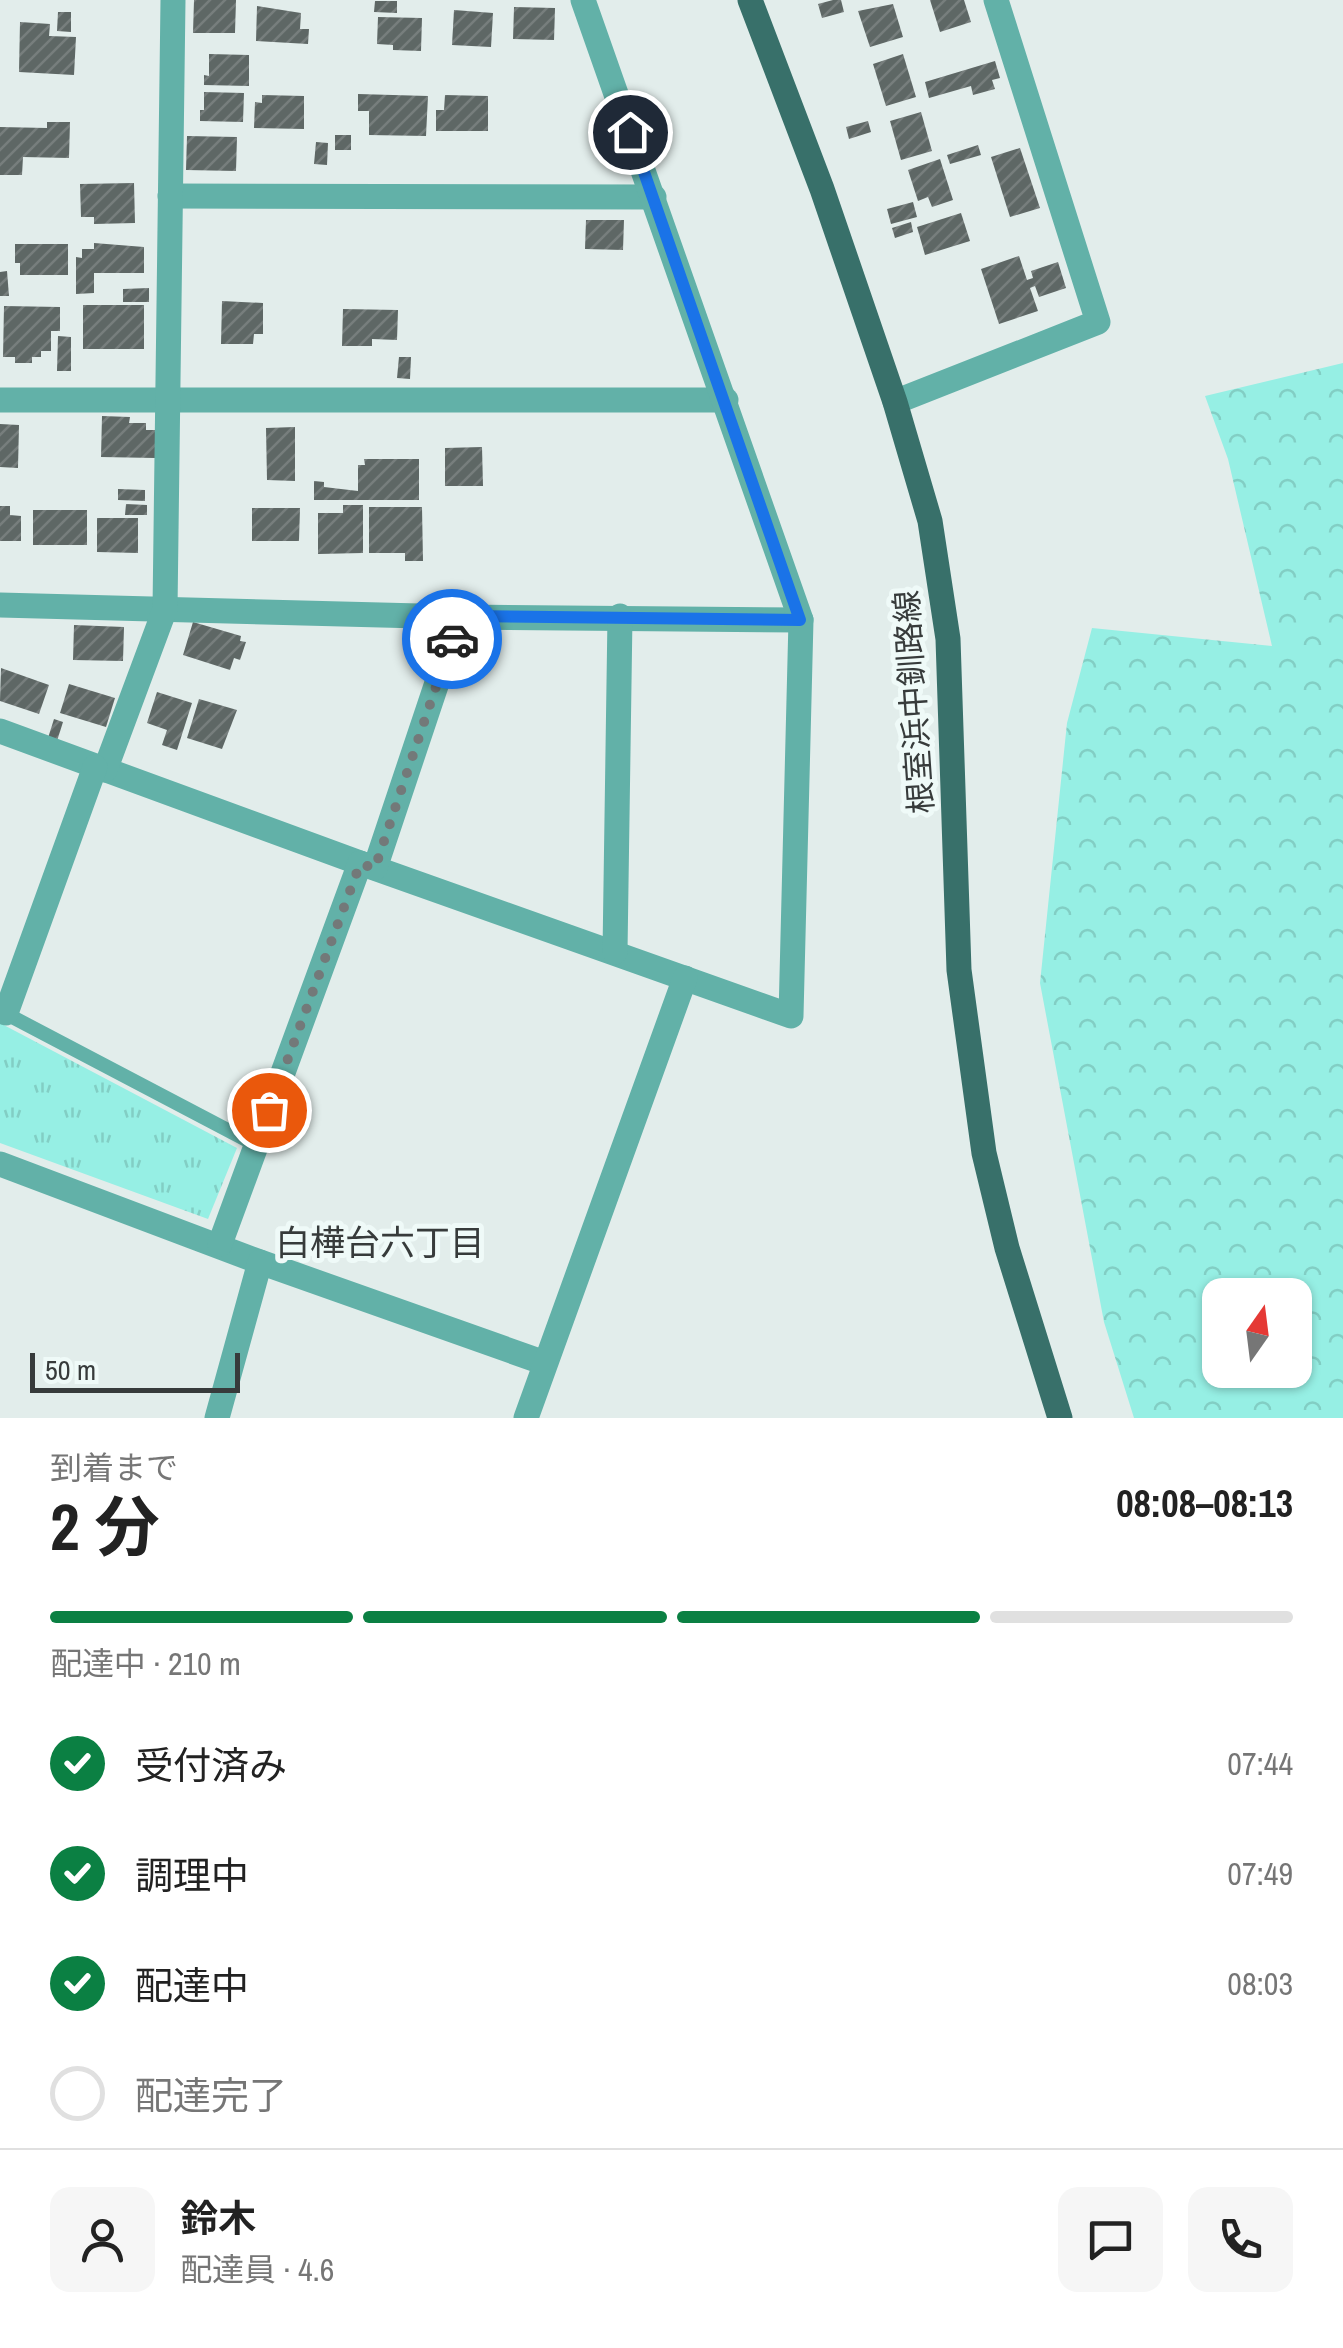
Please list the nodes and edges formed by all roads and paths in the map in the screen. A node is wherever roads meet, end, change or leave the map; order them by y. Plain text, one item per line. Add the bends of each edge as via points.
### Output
1 (173, 0) edge
2 (583, 0) edge
3 (750, 0) edge
4 (996, 0) edge
5 (170, 196) junction
6 (654, 197) junction
7 (0, 400) edge
8 (168, 400) junction
9 (726, 400) junction
10 (895, 402) junction
11 (0, 605) edge
12 (165, 609) junction
13 (459, 616) junction
14 (620, 616) junction
15 (800, 620) junction
16 (0, 731) edge
17 (100, 768) junction
18 (367, 866) junction
19 (615, 952) junction
20 (685, 978) junction
21 (3, 1012) edge
22 (256, 1145) junction
23 (0, 1164) edge
24 (220, 1244) junction
25 (260, 1262) junction
26 (545, 1363) junction
27 (217, 1418) edge
28 (526, 1418) edge
29 (1060, 1418) edge

1 - 5 street
2 - 6 street
3 - 10 main road, 根室浜中釧路線
4 - 10 street via 1098,322
5 - 6 street
5 - 8 street
6 - 9 street
7 - 8 street
8 - 9 street
8 - 12 street
9 - 15 street
10 - 29 main road, 根室浜中釧路線 via 930,521 948,638 959,970 984,1154
11 - 12 street
12 - 13 street
12 - 17 street
13 - 14 street
13 - 18 street
14 - 15 street
14 - 19 street
15 - 20 street via 792,1016
16 - 17 street
17 - 18 street
17 - 21 street
18 - 19 street
18 - 22 street
19 - 20 street
20 - 26 street
21 - 22 lane
22 - 24 street
23 - 24 street
24 - 25 street
25 - 26 street
25 - 27 street
26 - 28 street

